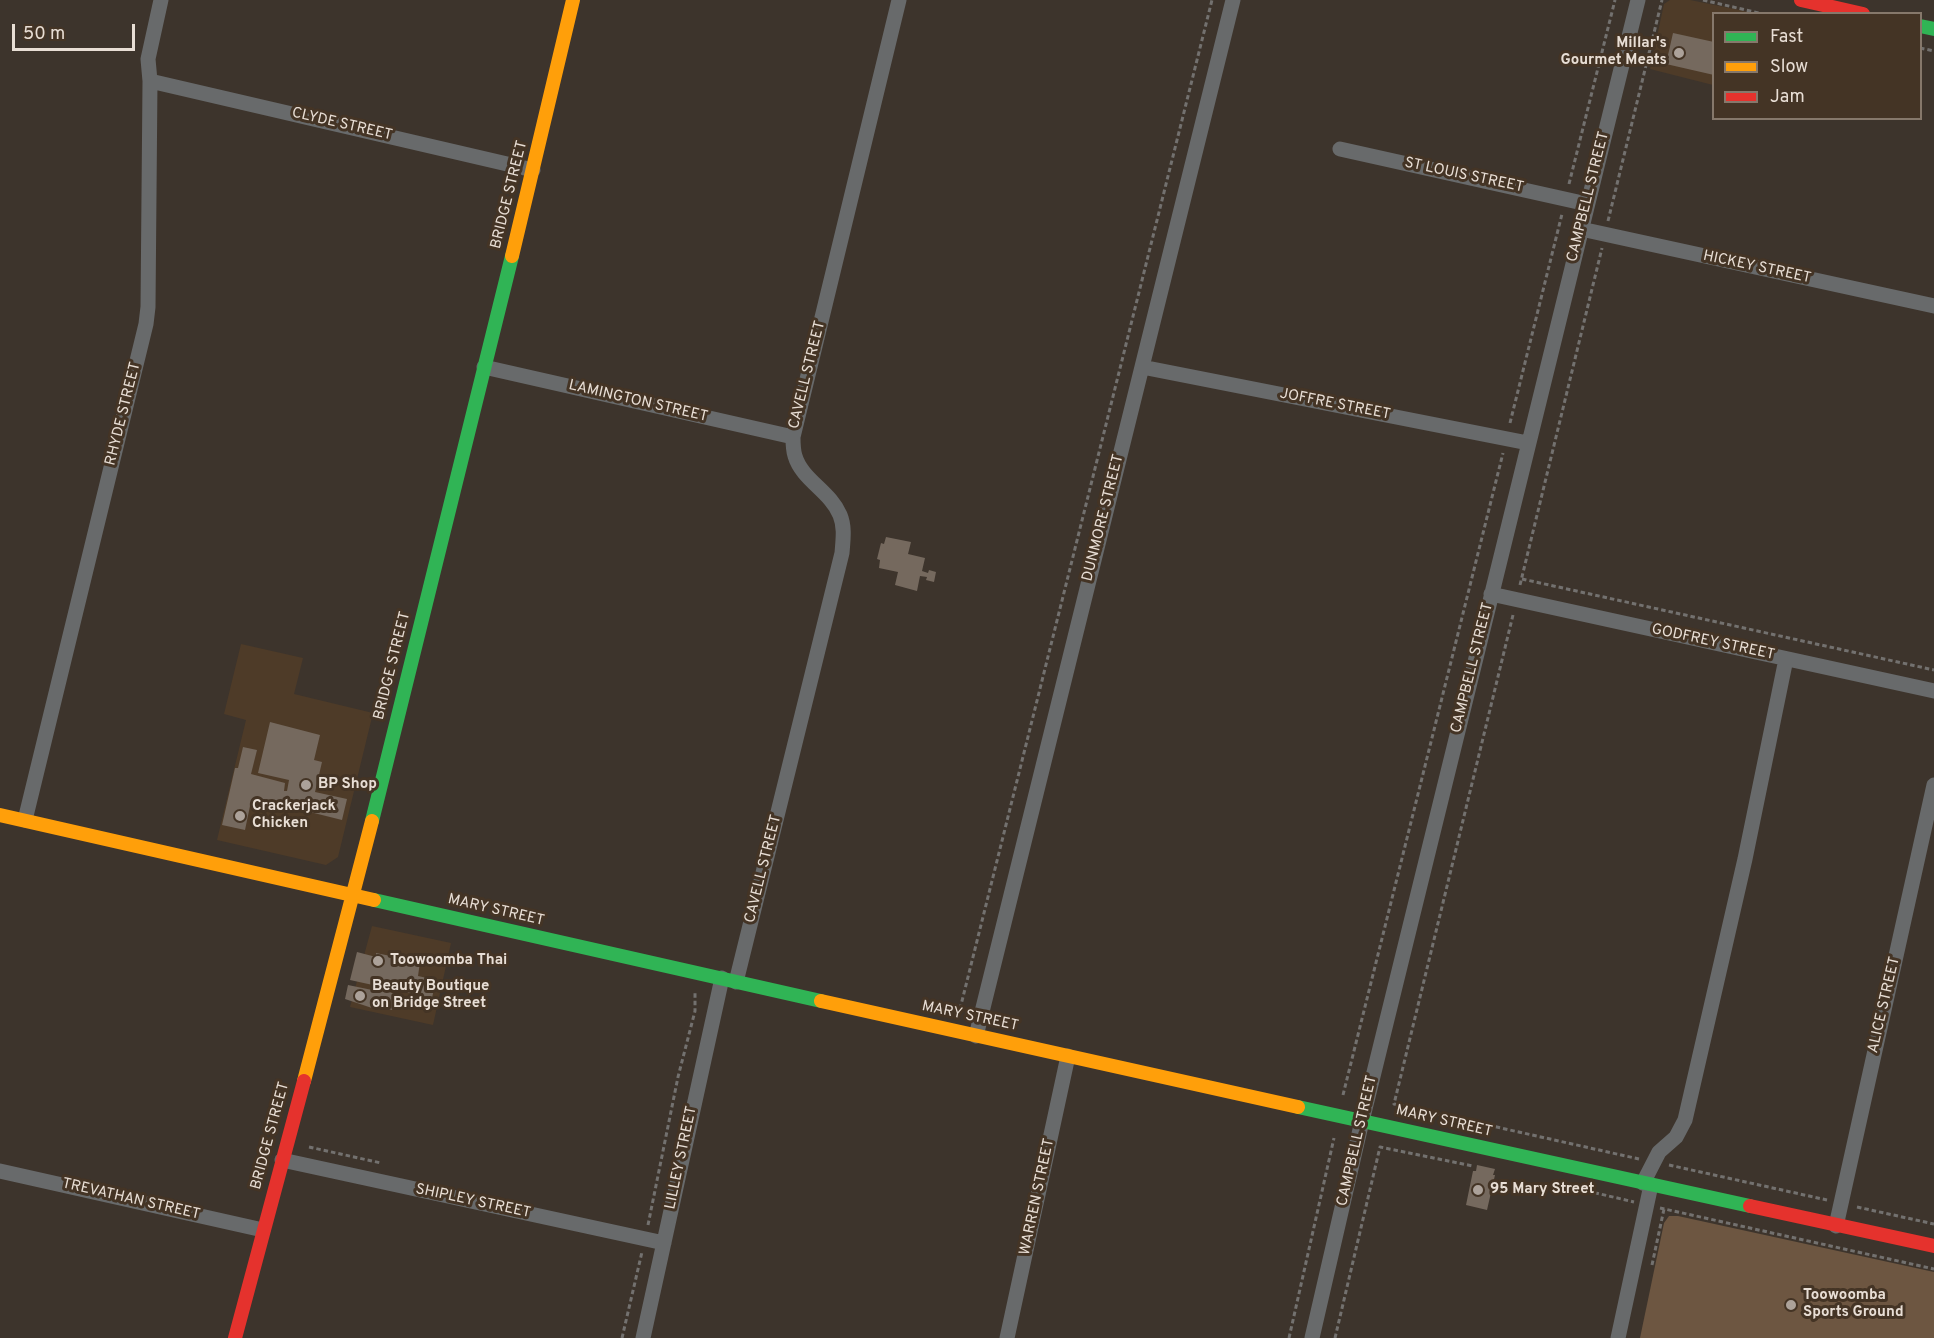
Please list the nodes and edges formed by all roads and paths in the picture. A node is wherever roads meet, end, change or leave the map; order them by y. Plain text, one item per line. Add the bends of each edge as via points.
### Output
1 (161, 0) edge
2 (573, 0) edge
3 (899, 0) edge
4 (1212, 0) edge
5 (1233, 0) edge
6 (1615, 0) edge
7 (1638, 0) edge
8 (1662, 0) edge
9 (1702, 0) edge
10 (1801, 0) edge
11 (1754, 12) edge
12 (1854, 12) edge
13 (150, 81) junction
14 (1340, 149) dead end
15 (533, 170) junction
16 (1566, 199) junction
17 (1587, 204) junction
18 (1581, 230) junction
19 (1605, 235) junction
20 (1934, 306) edge
21 (484, 367) junction
22 (1142, 367) junction
23 (793, 437) junction
24 (1506, 439) junction
25 (1528, 444) junction
26 (1522, 579) junction
27 (1491, 594) junction
28 (1516, 600) junction
29 (1786, 659) junction
30 (1934, 670) edge
31 (1934, 691) edge
32 (1934, 785) edge
33 (0, 815) edge
34 (25, 820) junction
35 (353, 896) junction
36 (729, 980) junction
37 (695, 993) dead end
38 (960, 1009) dead end
39 (976, 1036) junction
40 (1068, 1056) junction
41 (1343, 1095) dead end
42 (1394, 1104) dead end
43 (1362, 1121) junction
44 (1334, 1137) dead end
45 (309, 1148) dead end
46 (282, 1160) junction
47 (381, 1163) dead end
48 (1473, 1166) dead end
49 (0, 1171) edge
50 (1554, 1184) dead end
51 (1647, 1184) junction
52 (1647, 1205) junction
53 (1664, 1209) junction
54 (1836, 1226) junction
55 (263, 1230) junction
56 (644, 1239) junction
57 (664, 1243) junction
58 (1934, 1246) edge
59 (1652, 1265) dead end
60 (1934, 1269) edge
61 (235, 1338) edge
62 (622, 1338) edge
63 (643, 1338) edge
64 (1007, 1338) edge
65 (1289, 1338) edge
66 (1312, 1338) edge
67 (1335, 1338) edge
68 (1618, 1338) edge

1 - 13 street, RHYDE STREET via 148,59
2 - 15 street, BRIDGE STREET
3 - 23 street, CAVELL STREET
4 - 38 path
5 - 22 street, DUNMORE STREET
6 - 16 path
7 - 17 street, CAMPBELL STREET
8 - 19 path
9 - 11 path
10 - 12 street
13 - 15 street, CLYDE STREET
13 - 34 street, RHYDE STREET via 146,324
14 - 16 street, ST LOUIS STREET
15 - 21 street, BRIDGE STREET
16 - 17 street, ST LOUIS STREET
16 - 24 path
17 - 18 street, CAMPBELL STREET
18 - 19 street, HICKEY STREET
18 - 25 street, CAMPBELL STREET
19 - 20 street, HICKEY STREET
19 - 26 path
21 - 23 street, LAMINGTON STREET
21 - 35 street, BRIDGE STREET
22 - 24 street, JOFFRE STREET
22 - 39 street, DUNMORE STREET
23 - 36 street, CAVELL STREET via 800,468 826,493 841,516 842,553
24 - 25 street, JOFFRE STREET
24 - 41 path
25 - 27 street, CAMPBELL STREET
26 - 28 path
26 - 30 path
27 - 28 street, GODFREY STREET
27 - 43 street, CAMPBELL STREET
28 - 29 street, GODFREY STREET
28 - 42 path
29 - 31 street, GODFREY STREET
29 - 51 street via 1685,1120 1676,1137 1659,1152
32 - 54 street, ALICE STREET
33 - 34 street, MARY STREET
34 - 35 street, MARY STREET
35 - 36 street, MARY STREET
35 - 46 street, BRIDGE STREET
36 - 39 street, MARY STREET
36 - 57 street, LILLEY STREET
37 - 56 path via 695,1011
39 - 40 street, MARY STREET
40 - 43 street, MARY STREET
40 - 64 street, WARREN STREET
43 - 51 street, MARY STREET
43 - 66 street, CAMPBELL STREET
44 - 65 path
45 - 47 path
46 - 55 street, BRIDGE STREET
46 - 56 street, SHIPLEY STREET
48 - 67 path via 1380,1147
49 - 55 street, TREVATHAN STREET
50 - 52 path
51 - 52 street
51 - 54 street, MARY STREET
52 - 53 path
52 - 68 street
53 - 59 path
53 - 60 path
54 - 58 street, MARY STREET
55 - 61 street, BRIDGE STREET
56 - 57 street, SHIPLEY STREET
56 - 62 path
57 - 63 street, LILLEY STREET

